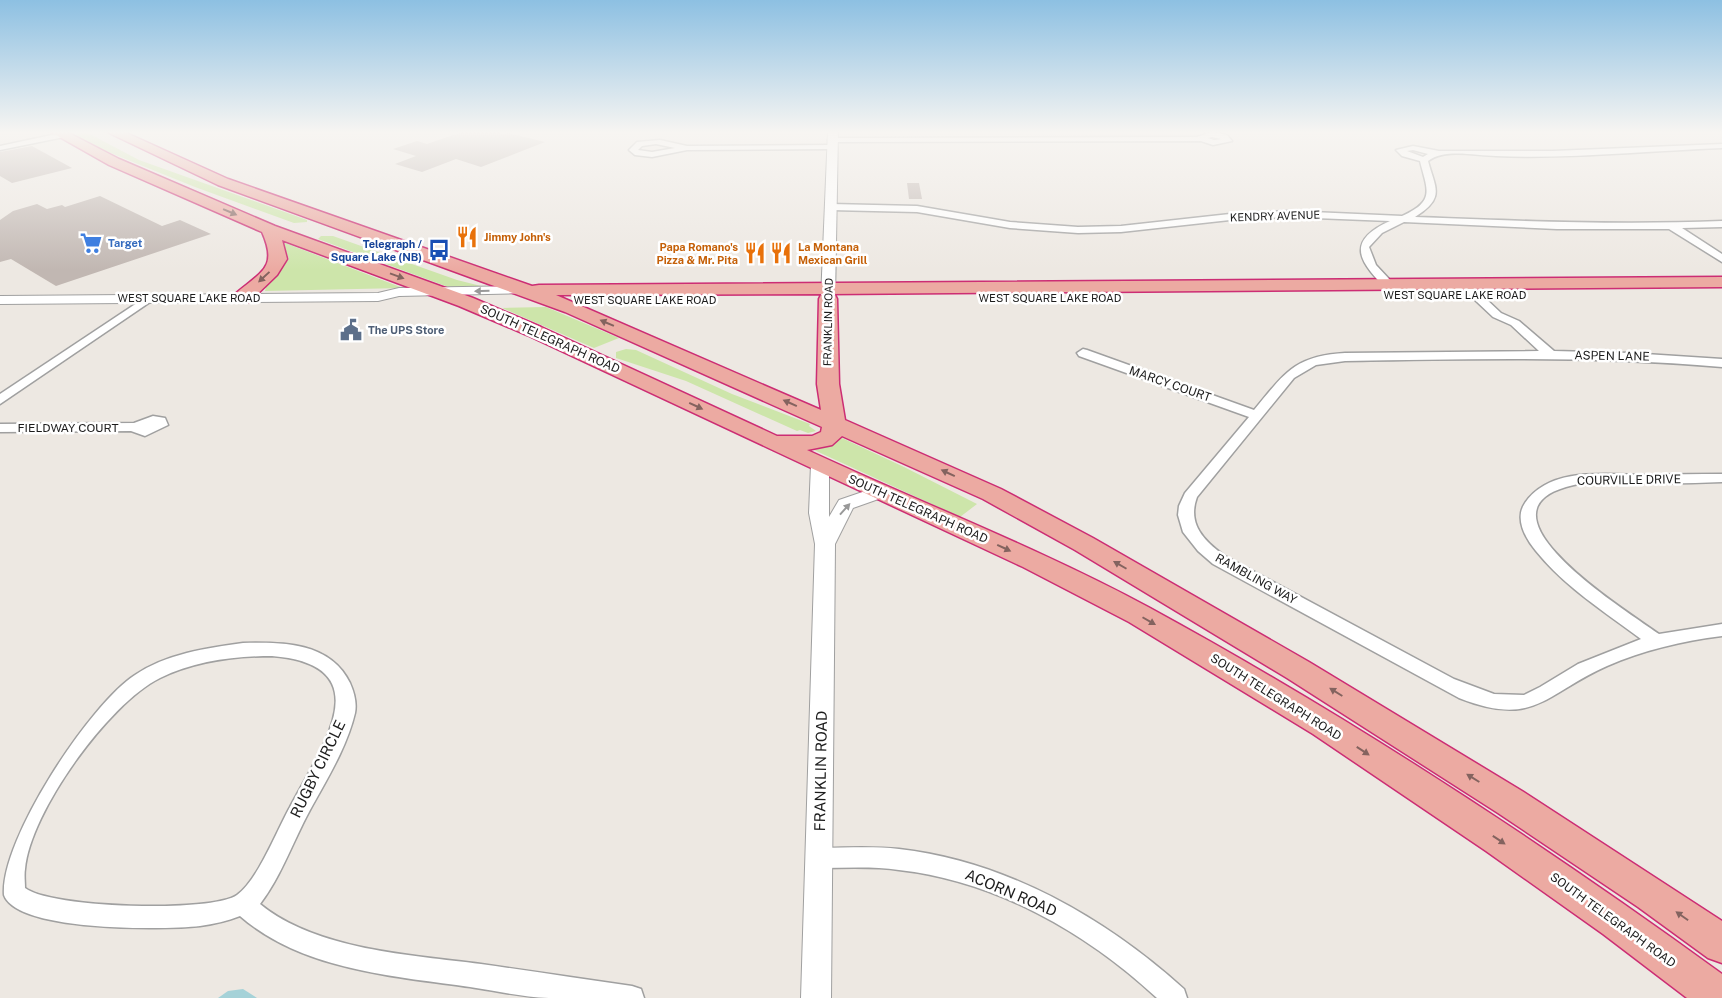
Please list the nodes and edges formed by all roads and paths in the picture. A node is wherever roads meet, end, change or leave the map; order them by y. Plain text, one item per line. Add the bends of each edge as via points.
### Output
1 (150, 178) edge
2 (213, 178) edge
3 (831, 178) edge
4 (1429, 178) edge
5 (830, 207) junction
6 (1420, 210) junction
7 (325, 218) junction
8 (1403, 219) junction
9 (1454, 222) junction
10 (1722, 224) edge
11 (1672, 226) junction
12 (269, 229) junction
13 (356, 229) junction
14 (301, 240) junction
15 (1722, 259) edge
16 (1722, 282) edge
17 (526, 290) junction
18 (1394, 290) junction
19 (1477, 290) junction
20 (438, 292) junction
21 (828, 294) junction
22 (1722, 294) edge
23 (378, 297) junction
24 (150, 298) junction
25 (242, 298) junction
26 (0, 300) edge
27 (554, 301) junction
28 (466, 302) junction
29 (652, 342) junction
30 (1083, 353) dead end
31 (1551, 355) junction
32 (598, 360) junction
33 (1722, 363) edge
34 (0, 400) edge
35 (1257, 415) junction
36 (834, 422) junction
37 (137, 427) dead end
38 (0, 428) edge
39 (770, 441) junction
40 (820, 465) junction
41 (1722, 478) edge
42 (880, 492) junction
43 (825, 544) junction
44 (1722, 630) edge
45 (1658, 642) junction
46 (819, 858) junction
47 (244, 905) junction
48 (1722, 944) edge
49 (632, 998) edge
50 (816, 998) edge
51 (1176, 998) edge
52 (1720, 998) edge

1 -> 12 highway, SOUTH TELEGRAPH ROAD
2 - 7 highway
3 - 5 street, FRANKLIN ROAD
4 - 6 street via 1432,190
5 - 8 street, KENDRY AVENUE via 917,209 1019,226 1078,230 1130,229 1266,214
5 - 21 street, FRANKLIN ROAD
6 - 8 street
6 - 9 street
7 - 12 highway via 304,227
7 - 13 highway
8 - 9 street, KENDRY AVENUE
8 - 18 street via 1375,234 1364,247 1369,262
9 - 11 street, KENDRY AVENUE via 1581,227
10 - 11 street, KENDRY AVENUE
11 - 15 street
12 - 14 highway, SOUTH TELEGRAPH ROAD
12 -> 25 highway via 279,260
13 - 14 highway via 324,231
13 - 17 highway
14 -> 20 highway, SOUTH TELEGRAPH ROAD
16 - 19 highway, WEST SQUARE LAKE ROAD
17 -> 20 street, WEST SQUARE LAKE ROAD
17 - 21 highway, WEST SQUARE LAKE ROAD
17 - 27 highway
18 - 19 highway, WEST SQUARE LAKE ROAD
18 - 21 highway, WEST SQUARE LAKE ROAD
19 - 22 highway, WEST SQUARE LAKE ROAD
19 - 31 street via 1497,315 1515,323
20 - 23 street, WEST SQUARE LAKE ROAD via 399,292
20 - 28 highway, SOUTH TELEGRAPH ROAD
21 - 27 highway, WEST SQUARE LAKE ROAD
21 - 36 highway, FRANKLIN ROAD via 827,384
23 - 25 street, WEST SQUARE LAKE ROAD
23 - 28 street, WEST SQUARE LAKE ROAD via 391,302
24 - 25 street, WEST SQUARE LAKE ROAD
24 - 26 street, WEST SQUARE LAKE ROAD
24 - 34 street
27 - 28 street, WEST SQUARE LAKE ROAD
29 -> 27 highway
28 - 32 highway, SOUTH TELEGRAPH ROAD
29 - 32 highway via 614,346
36 -> 29 highway
30 - 35 street, MARCY COURT
31 - 33 street, ASPEN LANE via 1636,356
31 - 35 street, RAMBLING WAY via 1323,359 1296,370
32 -> 39 highway, SOUTH TELEGRAPH ROAD
35 - 45 street, RAMBLING WAY via 1186,504 1184,517 1191,533 1219,560 1462,692 1494,702 1516,703 1534,699 1585,668
36 - 39 highway via 830,436 822,440
48 -> 36 highway via 1510,802 1298,670 1084,544 992,494
37 - 38 street, FIELDWAY COURT
39 - 40 highway, SOUTH TELEGRAPH ROAD
40 - 42 highway, SOUTH TELEGRAPH ROAD
40 - 43 street, FRANKLIN ROAD via 819,513
41 - 45 street, COURVILLE DRIVE via 1570,481 1543,490 1536,495 1529,509 1529,526 1555,562
43 -> 42 street, FRANKLIN ROAD via 846,504
42 -> 52 highway, SOUTH TELEGRAPH ROAD via 1033,561 1139,615 1227,666 1499,840 1617,921
43 - 46 street, FRANKLIN ROAD
44 - 45 street, RAMBLING WAY
46 - 50 street, FRANKLIN ROAD
46 - 51 street, ACORN ROAD via 909,861 984,880 1067,918 1122,951
47 - 47 street, RUGBY CIRCLE via 212,913 176,916 45,908 26,903 12,892 5,876 4,844 12,819 47,768 90,720 140,680 206,655 243,650 297,653 328,664 335,671 346,699 346,710 332,746 279,848
47 - 49 street via 272,928 347,953 435,970

